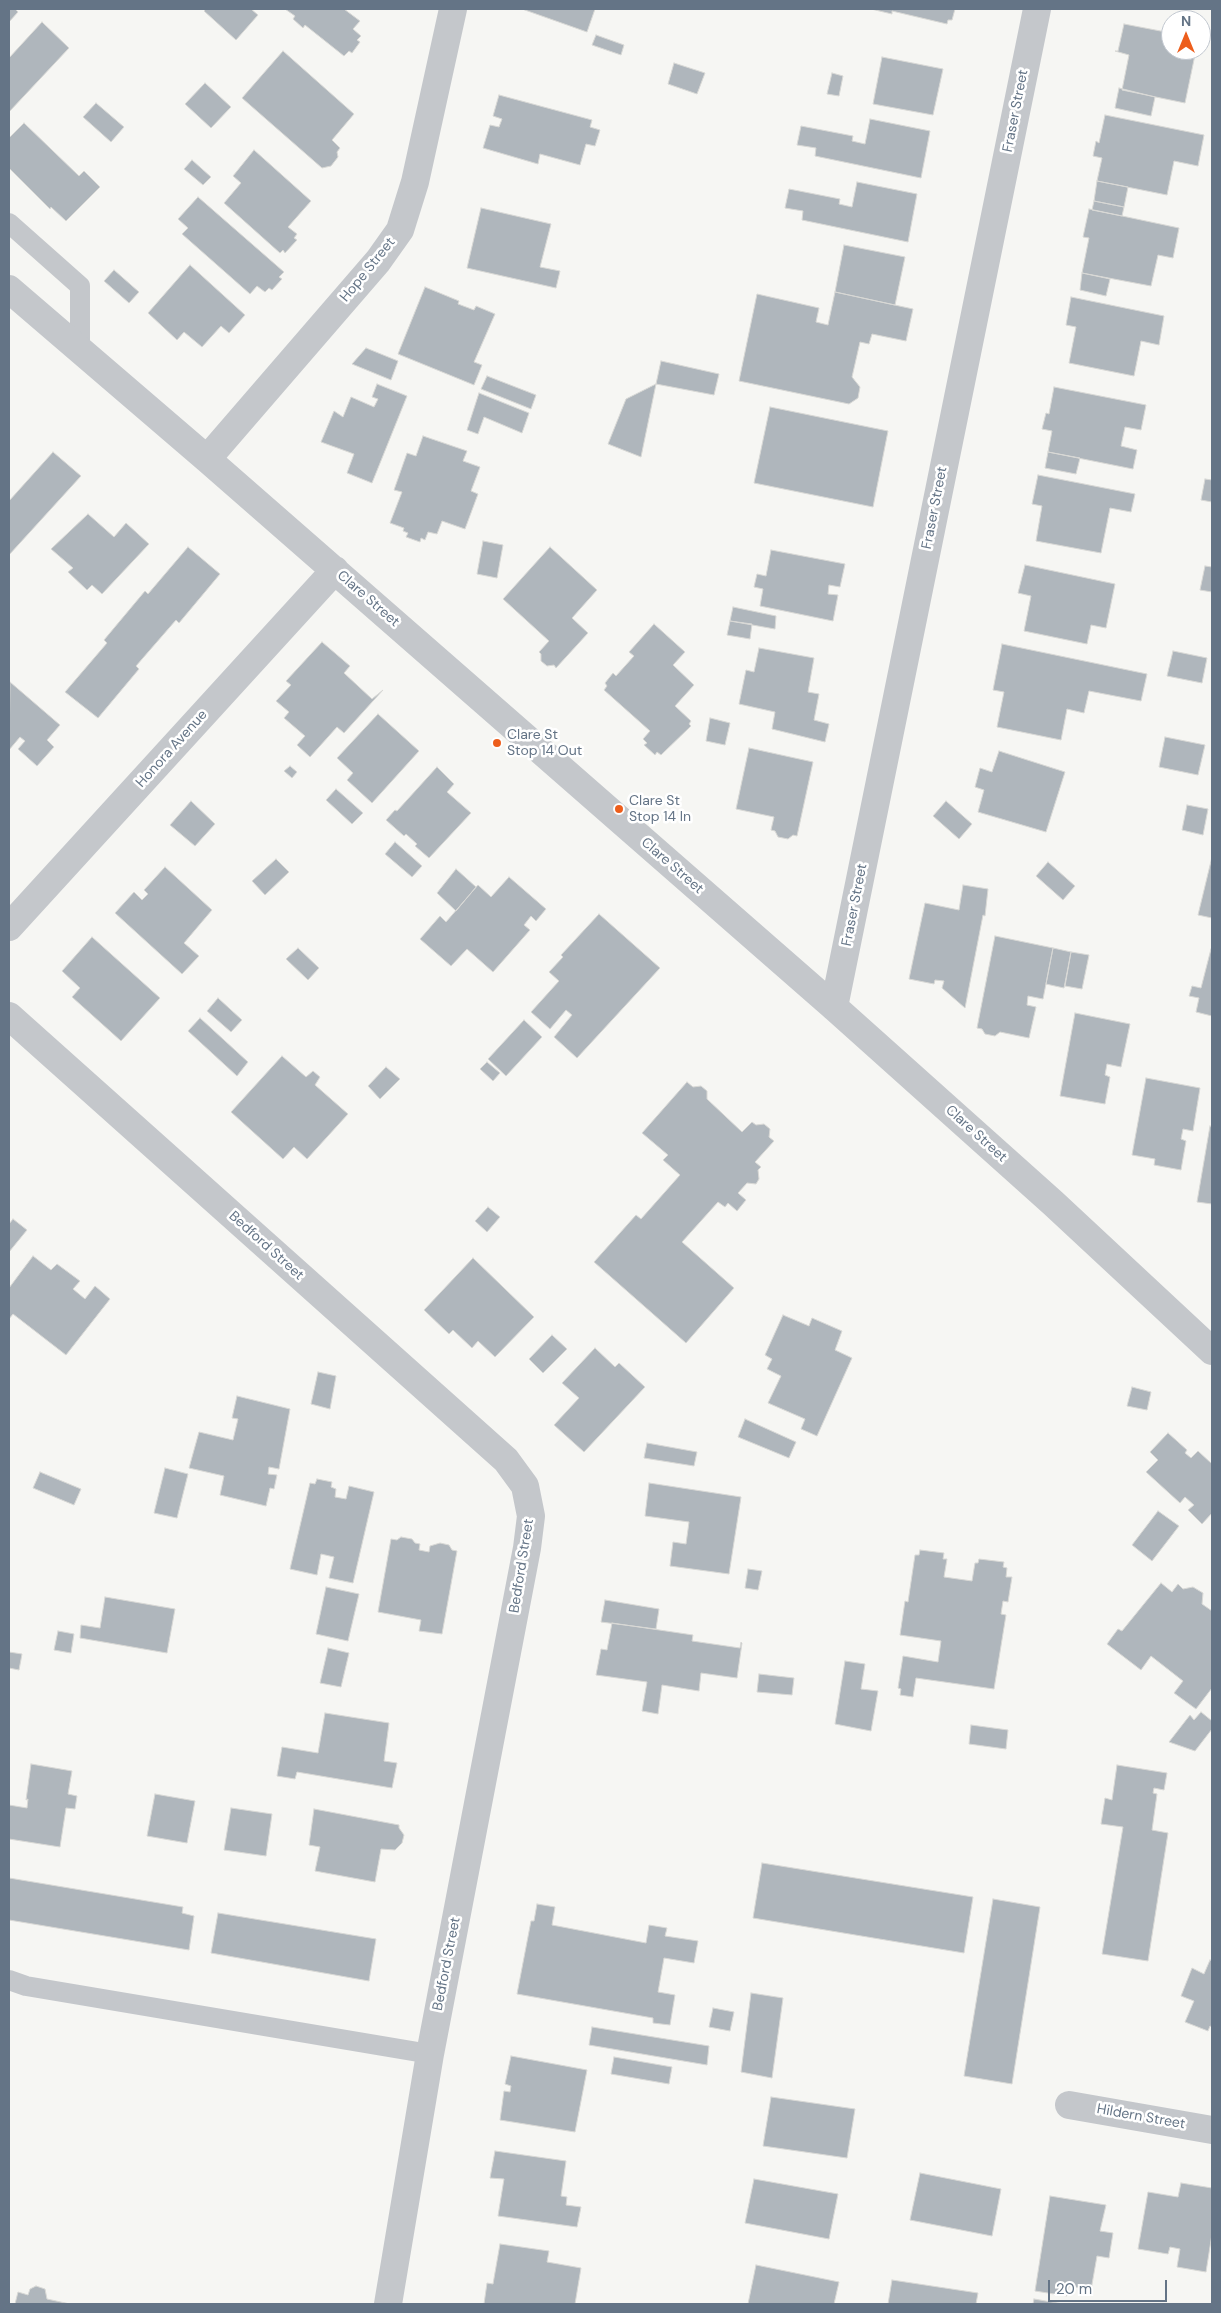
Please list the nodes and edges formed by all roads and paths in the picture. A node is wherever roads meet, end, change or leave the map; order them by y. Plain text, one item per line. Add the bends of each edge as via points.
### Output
1 (453, 9) edge
2 (1037, 9) edge
3 (9, 223) edge
4 (9, 289) edge
5 (80, 351) junction
6 (207, 460) junction
7 (334, 570) junction
8 (9, 927) edge
9 (834, 1007) junction
10 (9, 1016) edge
11 (1212, 1350) edge
12 (9, 1980) edge
13 (430, 2054) junction
14 (1069, 2105) dead end
15 (1212, 2130) edge
16 (388, 2304) edge

1 - 6 street, Hope Street via 415,182 400,230 378,261
2 - 9 street, Fraser Street
3 - 5 lane via 80,286
4 - 5 street, Clare Street
5 - 6 street, Clare Street
6 - 7 street, Clare Street
7 - 8 street, Honora Avenue
7 - 9 street, Clare Street
9 - 11 street, Clare Street
10 - 13 street, Bedford Street via 506,1460 525,1486 531,1516 527,1548
12 - 13 lane via 26,1986
13 - 16 street, Bedford Street
14 - 15 street, Hildern Street

